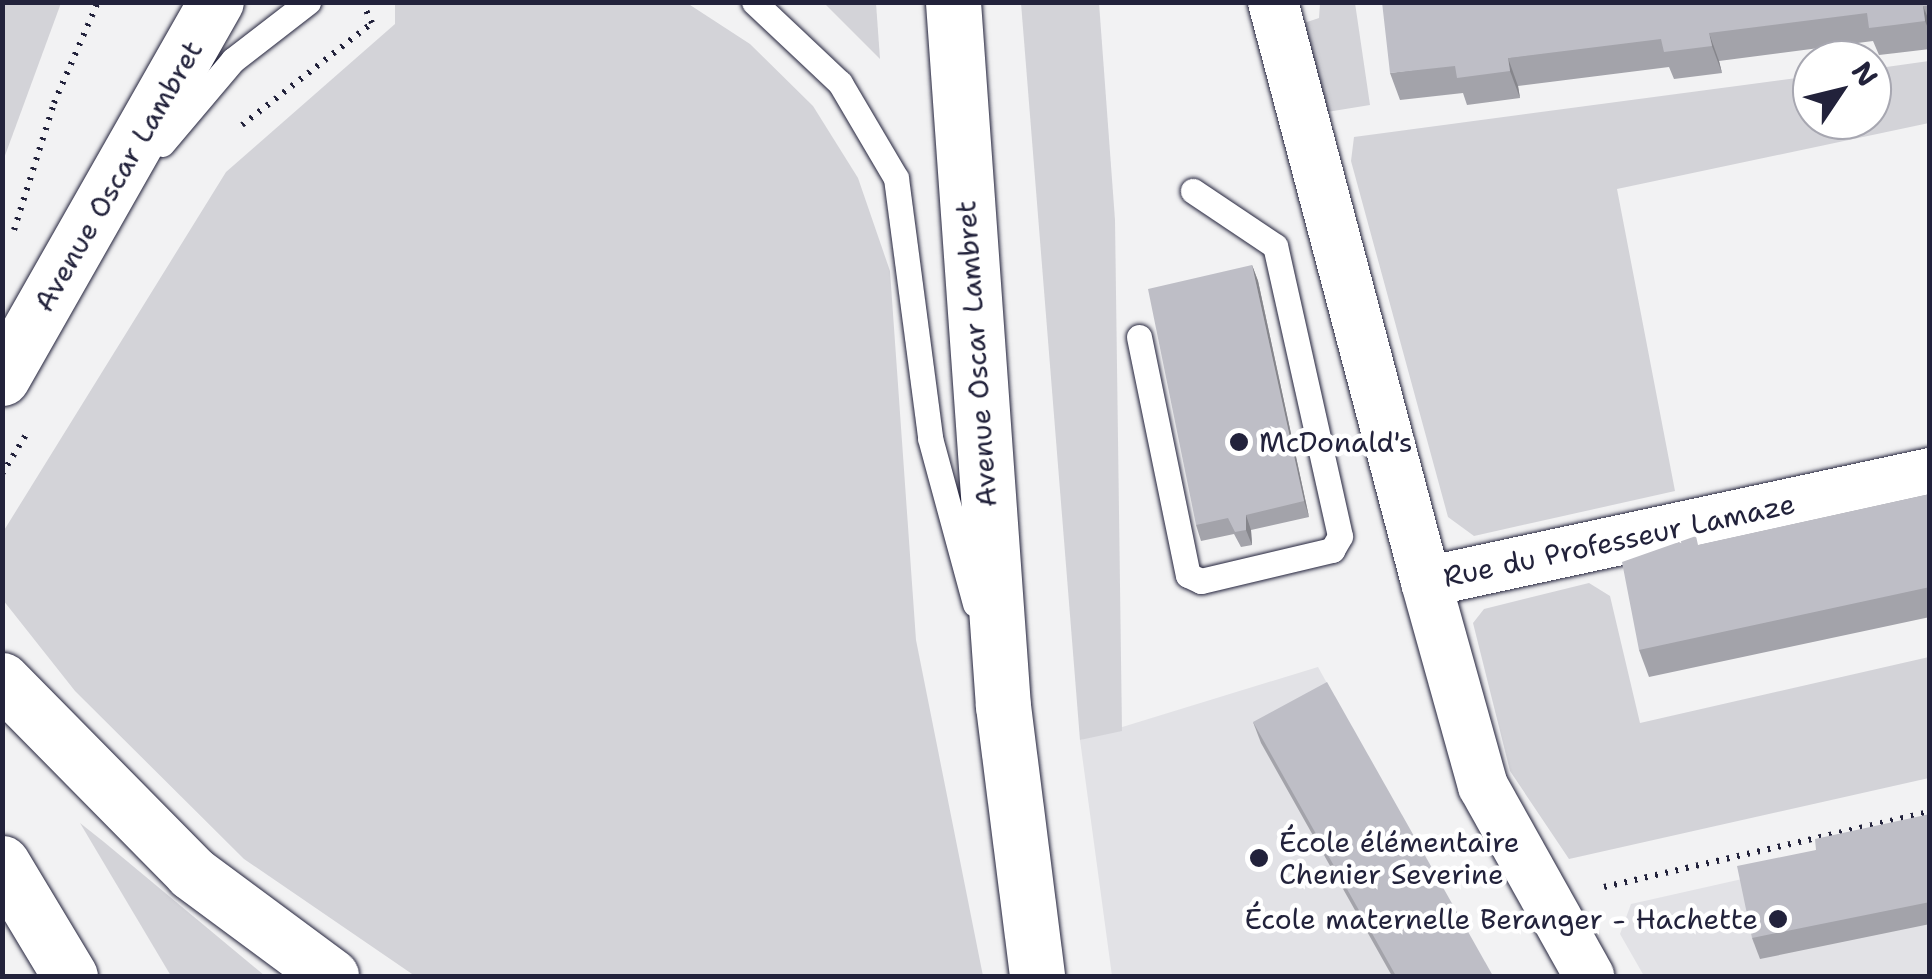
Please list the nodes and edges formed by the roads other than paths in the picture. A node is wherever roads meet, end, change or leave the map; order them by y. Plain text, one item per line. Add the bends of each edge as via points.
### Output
1 (216, 2) edge
2 (308, 2) edge
3 (754, 2) edge
4 (953, 2) edge
5 (1273, 2) edge
6 (1194, 191) dead end
7 (1139, 337) dead end
8 (11, 363) edge
9 (1930, 473) edge
10 (1426, 582) junction
11 (2, 680) edge
12 (1002, 706) junction
13 (2, 863) edge
14 (70, 976) edge
15 (331, 976) edge
16 (1037, 976) edge
17 (1590, 976) edge

1 - 8 main road, Avenue Oscar Lambret
2 - 8 lane, Avenue Oscar Lambret via 233,60 185,114
3 - 12 lane, Avenue Oscar Lambret via 840,83 896,178 930,438
4 - 12 main road, Avenue Oscar Lambret
5 - 10 street, Rue du Professeur Lamaze
6 - 7 lane via 1275,246 1340,536 1332,550 1201,581 1188,575
9 - 10 street, Rue du Professeur Lamaze
10 - 17 street via 1468,748
11 - 15 main road via 192,873
12 - 16 main road, Avenue Oscar Lambret
13 - 14 main road

